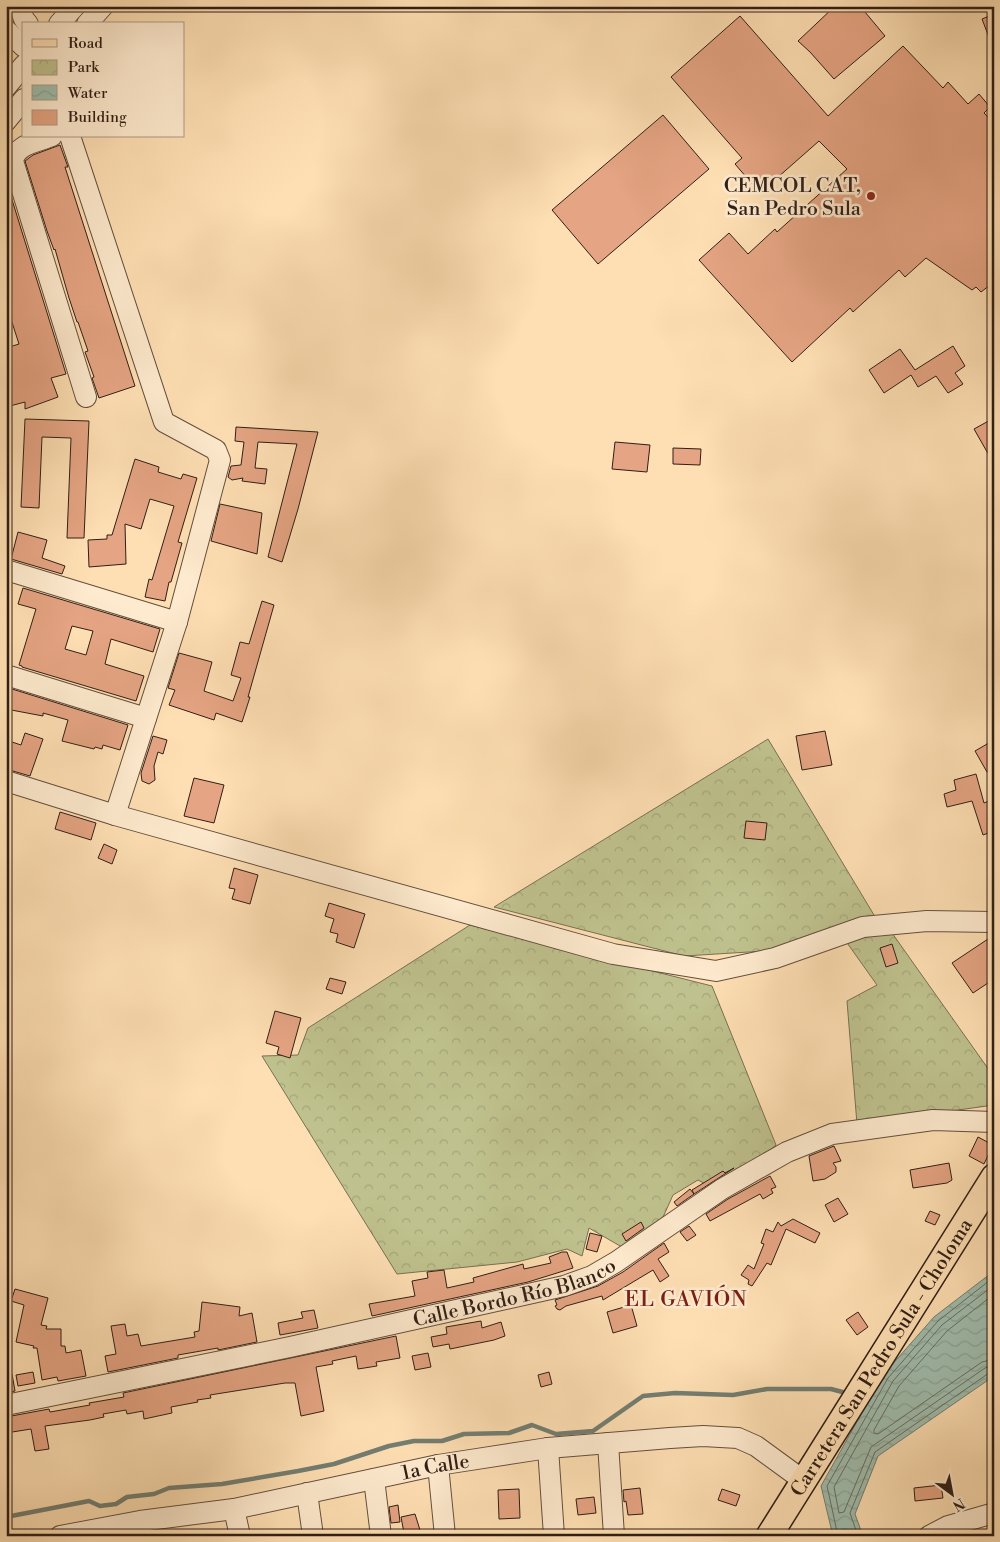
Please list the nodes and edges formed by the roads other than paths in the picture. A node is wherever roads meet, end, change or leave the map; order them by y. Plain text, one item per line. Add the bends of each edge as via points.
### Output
1 (19, 6) edge
2 (75, 6) edge
3 (103, 6) edge
4 (26, 22) edge
5 (62, 22) edge
6 (89, 22) edge
7 (6, 30) edge
8 (22, 45) edge
9 (22, 68) edge
10 (6, 87) edge
11 (22, 101) edge
12 (6, 121) edge
13 (47, 138) edge
14 (71, 138) edge
15 (86, 397) dead end
16 (6, 570) edge
17 (177, 622) junction
18 (6, 675) edge
19 (146, 718) junction
20 (6, 781) edge
21 (115, 815) junction
22 (994, 922) edge
23 (994, 1122) edge
24 (994, 1177) edge
25 (6, 1405) edge
26 (608, 1443) junction
27 (548, 1448) junction
28 (438, 1466) junction
29 (374, 1479) junction
30 (804, 1481) junction
31 (307, 1493) junction
32 (234, 1508) junction
33 (994, 1513) edge
34 (141, 1528) edge
35 (771, 1535) edge
36 (60, 1536) edge
37 (240, 1536) edge
38 (312, 1536) edge
39 (381, 1536) edge
40 (445, 1536) edge
41 (554, 1536) edge
42 (614, 1536) edge
43 (929, 1536) edge

1 - 4 street
2 - 5 street
3 - 6 street
7 - 8 street
9 - 10 street
11 - 12 street
13 - 15 street via 19,149 13,161
14 - 17 street via 164,422 216,450 220,460
16 - 17 street
17 - 19 street
18 - 19 street
19 - 21 street
20 - 21 street
21 - 22 street via 613,954 716,971 775,958 863,927 927,921
23 - 25 street, Calle Bordo Río Blanco via 933,1120 832,1134 788,1152 722,1189 616,1262 592,1276 564,1286 290,1347
24 - 30 main road, Carretera San Pedro Sula - Choloma
26 - 27 street, 1a Calle
26 - 30 street, 1a Calle via 695,1437 738,1438 756,1446
26 - 42 street
27 - 28 street, 1a Calle
27 - 41 street
28 - 29 street, 1a Calle
28 - 40 street
29 - 31 street, 1a Calle
29 - 39 street
30 - 35 main road, Carretera San Pedro Sula - Choloma
31 - 32 street, 1a Calle
31 - 38 street
32 - 34 street, 1a Calle
32 - 37 street
33 - 43 street via 948,1526
34 - 36 street, 1a Calle

